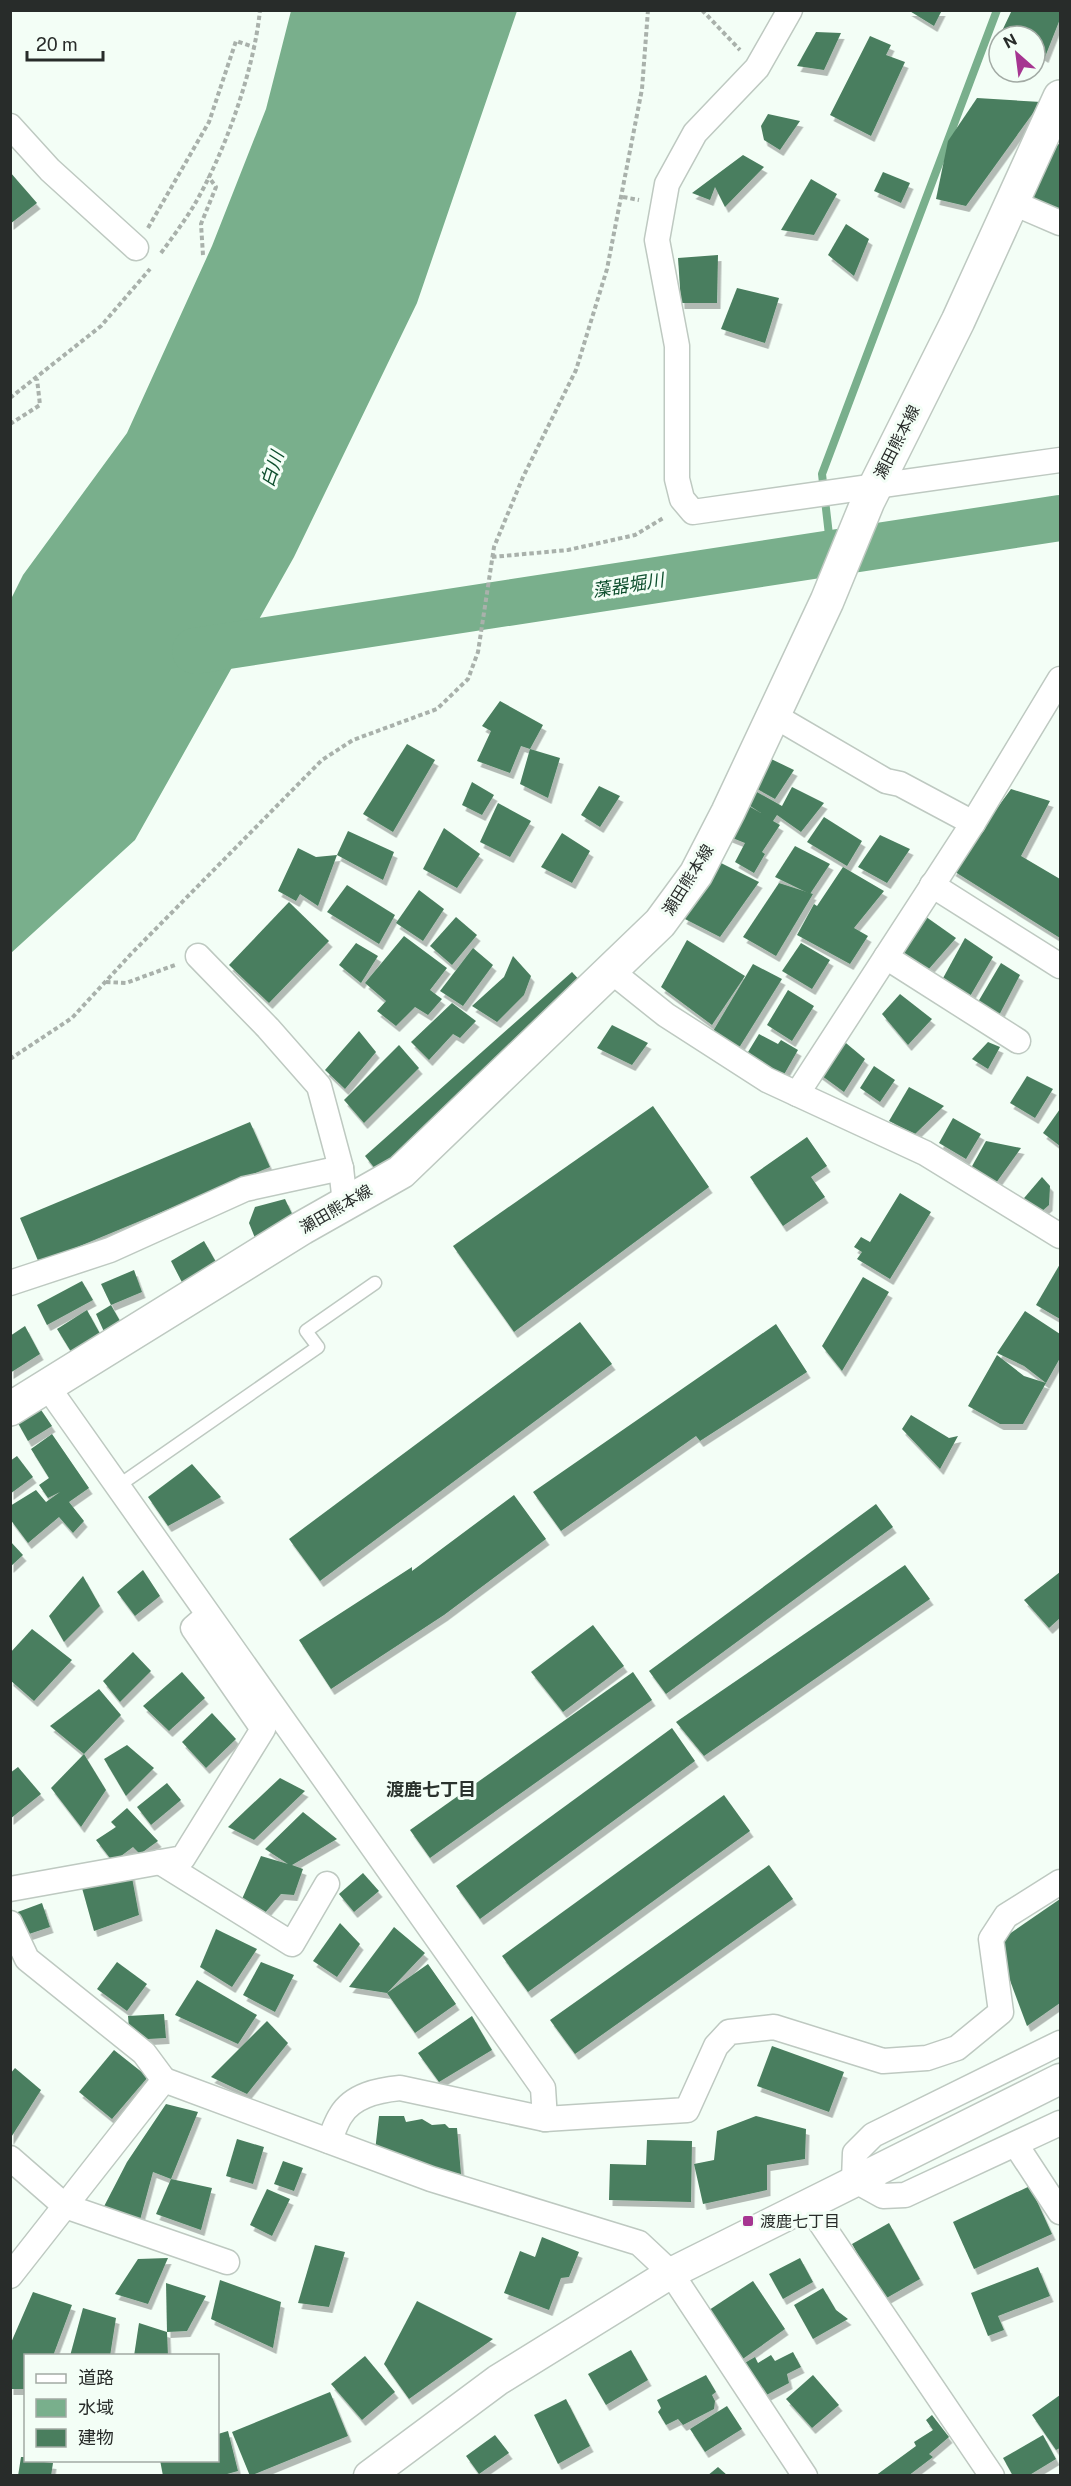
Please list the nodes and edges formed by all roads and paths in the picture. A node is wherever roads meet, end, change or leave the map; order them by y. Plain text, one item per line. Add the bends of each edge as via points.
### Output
1 (260, 10) edge
2 (648, 10) edge
3 (702, 10) edge
4 (790, 10) edge
5 (254, 47) junction
6 (757, 68) junction
7 (1060, 97) edge
8 (10, 126) edge
9 (208, 176) junction
10 (1011, 202) junction
11 (1060, 223) edge
12 (136, 248) joint
13 (203, 255) dead end
14 (37, 378) junction
15 (10, 398) edge
16 (10, 424) edge
17 (1060, 460) edge
18 (871, 493) junction
19 (687, 505) junction
20 (492, 557) junction
21 (1060, 679) edge
22 (773, 715) junction
23 (973, 823) junction
24 (932, 885) junction
25 (198, 956) joint
26 (886, 957) junction
27 (1060, 966) edge
28 (611, 971) junction
29 (106, 982) junction
30 (1018, 1041) dead end
31 (10, 1059) edge
32 (797, 1094) junction
33 (341, 1168) junction
34 (345, 1203) junction
35 (1060, 1236) edge
36 (10, 1283) edge
37 (375, 1283) dead end
38 (47, 1386) junction
39 (10, 1409) edge
40 (118, 1486) junction
41 (208, 1616) junction
42 (160, 1862) junction
43 (1060, 1882) edge
44 (327, 1884) dead end
45 (10, 1889) edge
46 (10, 1923) edge
47 (1060, 2043) edge
48 (1060, 2079) edge
49 (164, 2080) junction
50 (545, 2119) junction
51 (1060, 2123) edge
52 (329, 2141) junction
53 (1016, 2145) junction
54 (10, 2158) edge
55 (855, 2180) junction
56 (808, 2204) junction
57 (65, 2206) junction
58 (1060, 2212) edge
59 (227, 2262) dead end
60 (671, 2273) junction
61 (10, 2276) edge
62 (365, 2475) edge
63 (805, 2475) edge
64 (992, 2475) edge

1 - 5 path
2 - 20 path via 642,89 608,269 576,370 523,477
3 - 6 path
4 - 6 street
5 - 9 path via 223,144
5 - 12 path via 236,41 209,122
6 - 19 street via 695,133 667,184 657,240 677,346 677,479
7 - 10 main road, 瀬田熊本線
8 - 12 street via 50,170
9 - 13 path via 216,187 201,224
9 - 14 path via 193,206 148,272 101,326
10 - 11 street
10 - 18 main road, 瀬田熊本線 via 958,321
14 - 15 path
14 - 16 path via 40,405
17 - 18 street
18 - 19 street via 693,512
18 - 22 main road, 瀬田熊本線 via 827,602
19 - 20 path via 635,535 568,550
20 - 29 path via 478,652 468,679 437,709 353,741 322,760
21 - 23 street
22 - 23 street via 886,781 900,784
22 - 28 main road, 瀬田熊本線 via 696,874 660,922
23 - 24 street
24 - 26 street
24 - 27 street
25 - 29 path via 126,983
25 - 33 street via 319,1086
26 - 30 street
26 - 32 street
28 - 32 street via 666,1016 767,1080
28 - 34 main road, 瀬田熊本線 via 401,1172
29 - 31 path via 72,1018
32 - 35 street via 925,1153
33 - 34 street
33 - 36 street via 245,1189 110,1250
34 - 38 main road, 瀬田熊本線
37 - 40 lane via 306,1330 318,1347
38 - 39 main road, 瀬田熊本線
38 - 40 street
40 - 41 street
41 - 42 street via 193,1628 263,1729 183,1858
41 - 50 street via 543,2088
42 - 44 street via 292,1944
42 - 45 street
43 - 50 street via 1006,1916 991,1939 1001,2013 957,2048 927,2058 883,2061 774,2027 751,2028 729,2032 716,2046 687,2110
46 - 49 street via 27,1959 144,2054
47 - 55 street via 873,2135 855,2153
48 - 55 street
49 - 52 street
49 - 57 street
50 - 52 street via 400,2088 378,2090 341,2113
51 - 53 street
52 - 60 street via 431,2179 639,2243
53 - 55 street via 905,2195 884,2196
53 - 58 street
54 - 57 street
55 - 56 street
56 - 60 street
56 - 64 street
57 - 59 street
57 - 61 street
60 - 62 street via 498,2380
60 - 63 street

